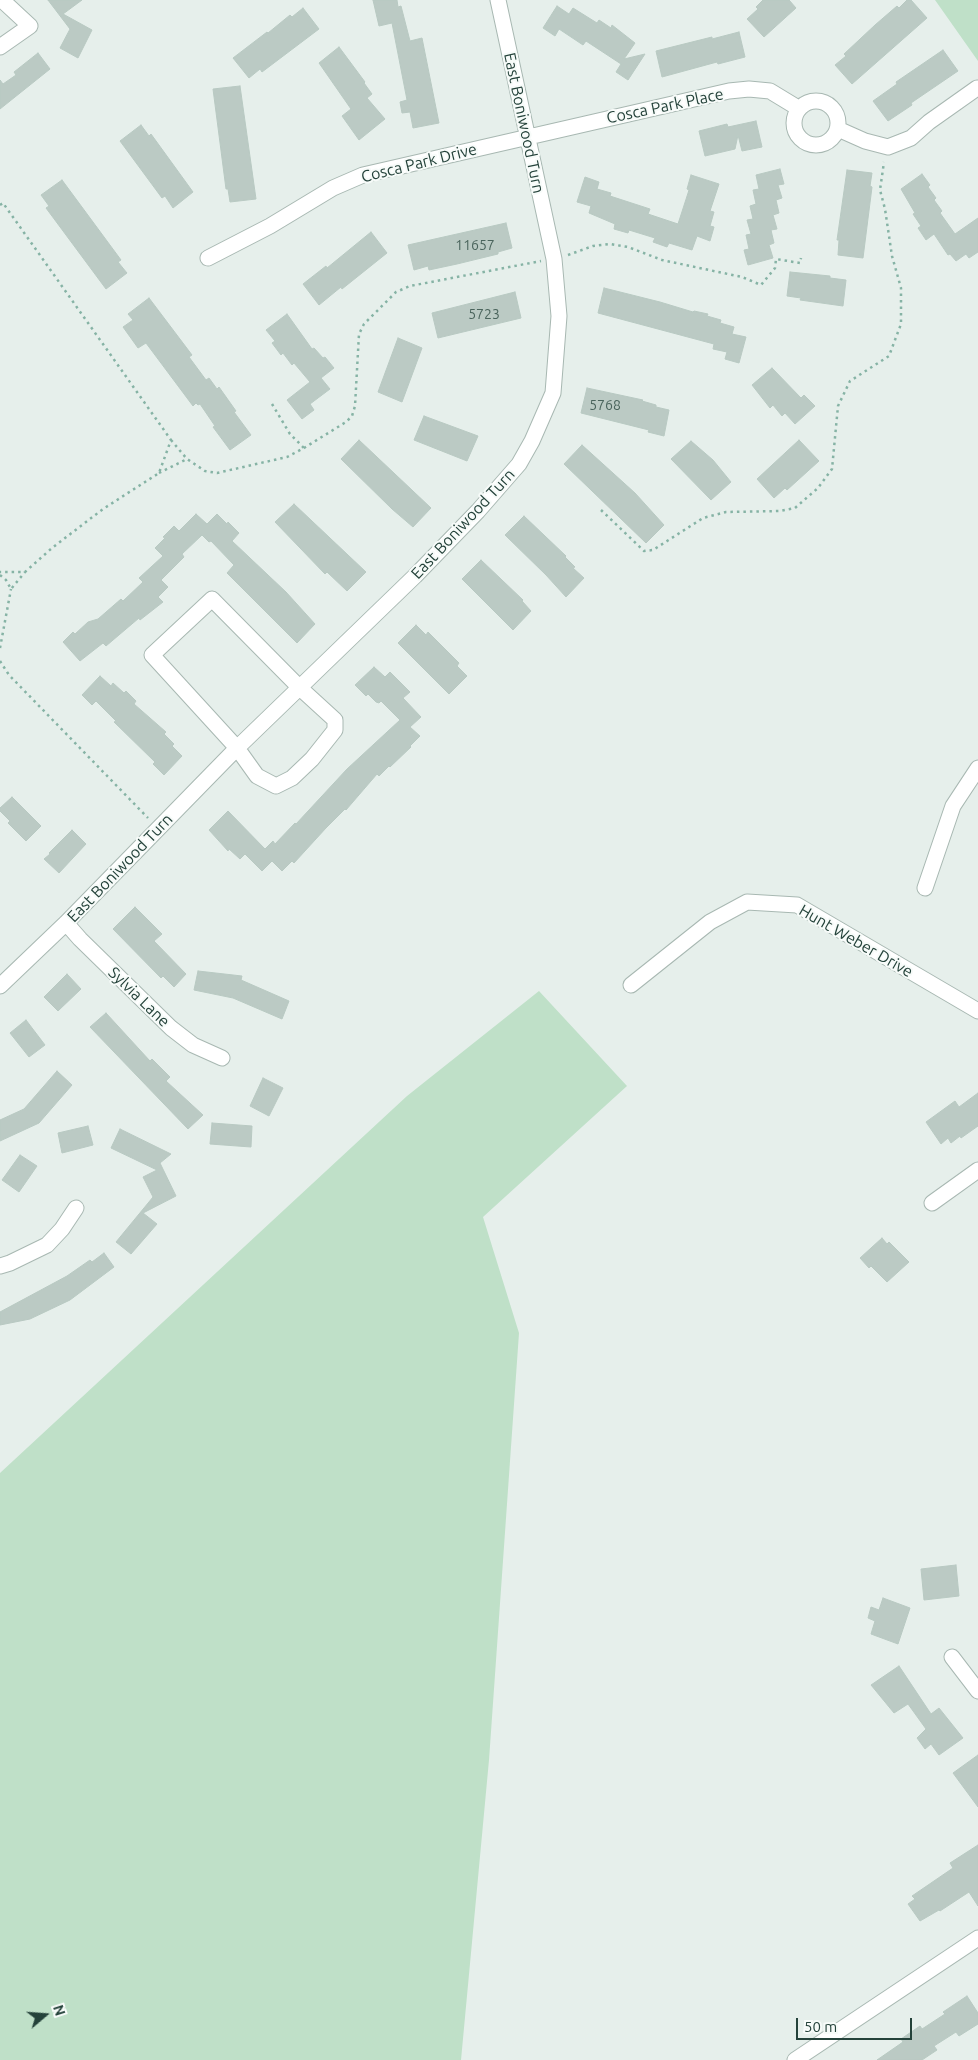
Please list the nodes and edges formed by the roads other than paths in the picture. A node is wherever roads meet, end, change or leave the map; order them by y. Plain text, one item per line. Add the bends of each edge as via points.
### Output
1 (2, 0) edge
2 (498, 0) edge
3 (0, 47) edge
4 (978, 88) edge
5 (798, 108) junction
6 (838, 129) junction
7 (528, 136) junction
8 (208, 258) dead end
9 (300, 688) junction
10 (237, 748) junction
11 (978, 768) edge
12 (925, 888) dead end
13 (66, 923) junction
14 (631, 985) dead end
15 (0, 986) edge
16 (978, 1011) edge
17 (222, 1058) dead end
18 (978, 1170) edge
19 (932, 1203) dead end
20 (76, 1208) dead end
21 (0, 1266) edge
22 (952, 1656) dead end
23 (978, 1691) edge
24 (978, 1938) edge
25 (795, 2060) edge

1 - 3 street via 30,26
2 - 7 street, East Boniwood Turn
4 - 6 street via 911,138 888,147
5 - 6 street via 810,101 826,103 836,115
5 - 6 street via 793,123 795,132 806,143 818,145 829,141
5 - 7 street, Cosca Park Place via 770,91 749,89
7 - 8 street, Cosca Park Drive via 363,175 333,188
7 - 9 street, East Boniwood Turn via 554,259 559,316 553,393 519,464 478,511
9 - 10 street, East Boniwood Turn
9 - 10 street via 335,720 335,730 312,759 292,778 276,786 257,776
9 - 10 street via 212,599 152,655
10 - 13 street, East Boniwood Turn
11 - 12 street via 953,806
13 - 15 street, East Boniwood Turn
13 - 17 street, Sylvia Lane via 171,1028 193,1045
14 - 16 street, Hunt Weber Drive via 710,922 747,902 797,905
18 - 19 street
20 - 21 street via 47,1245
22 - 23 street
24 - 25 street

